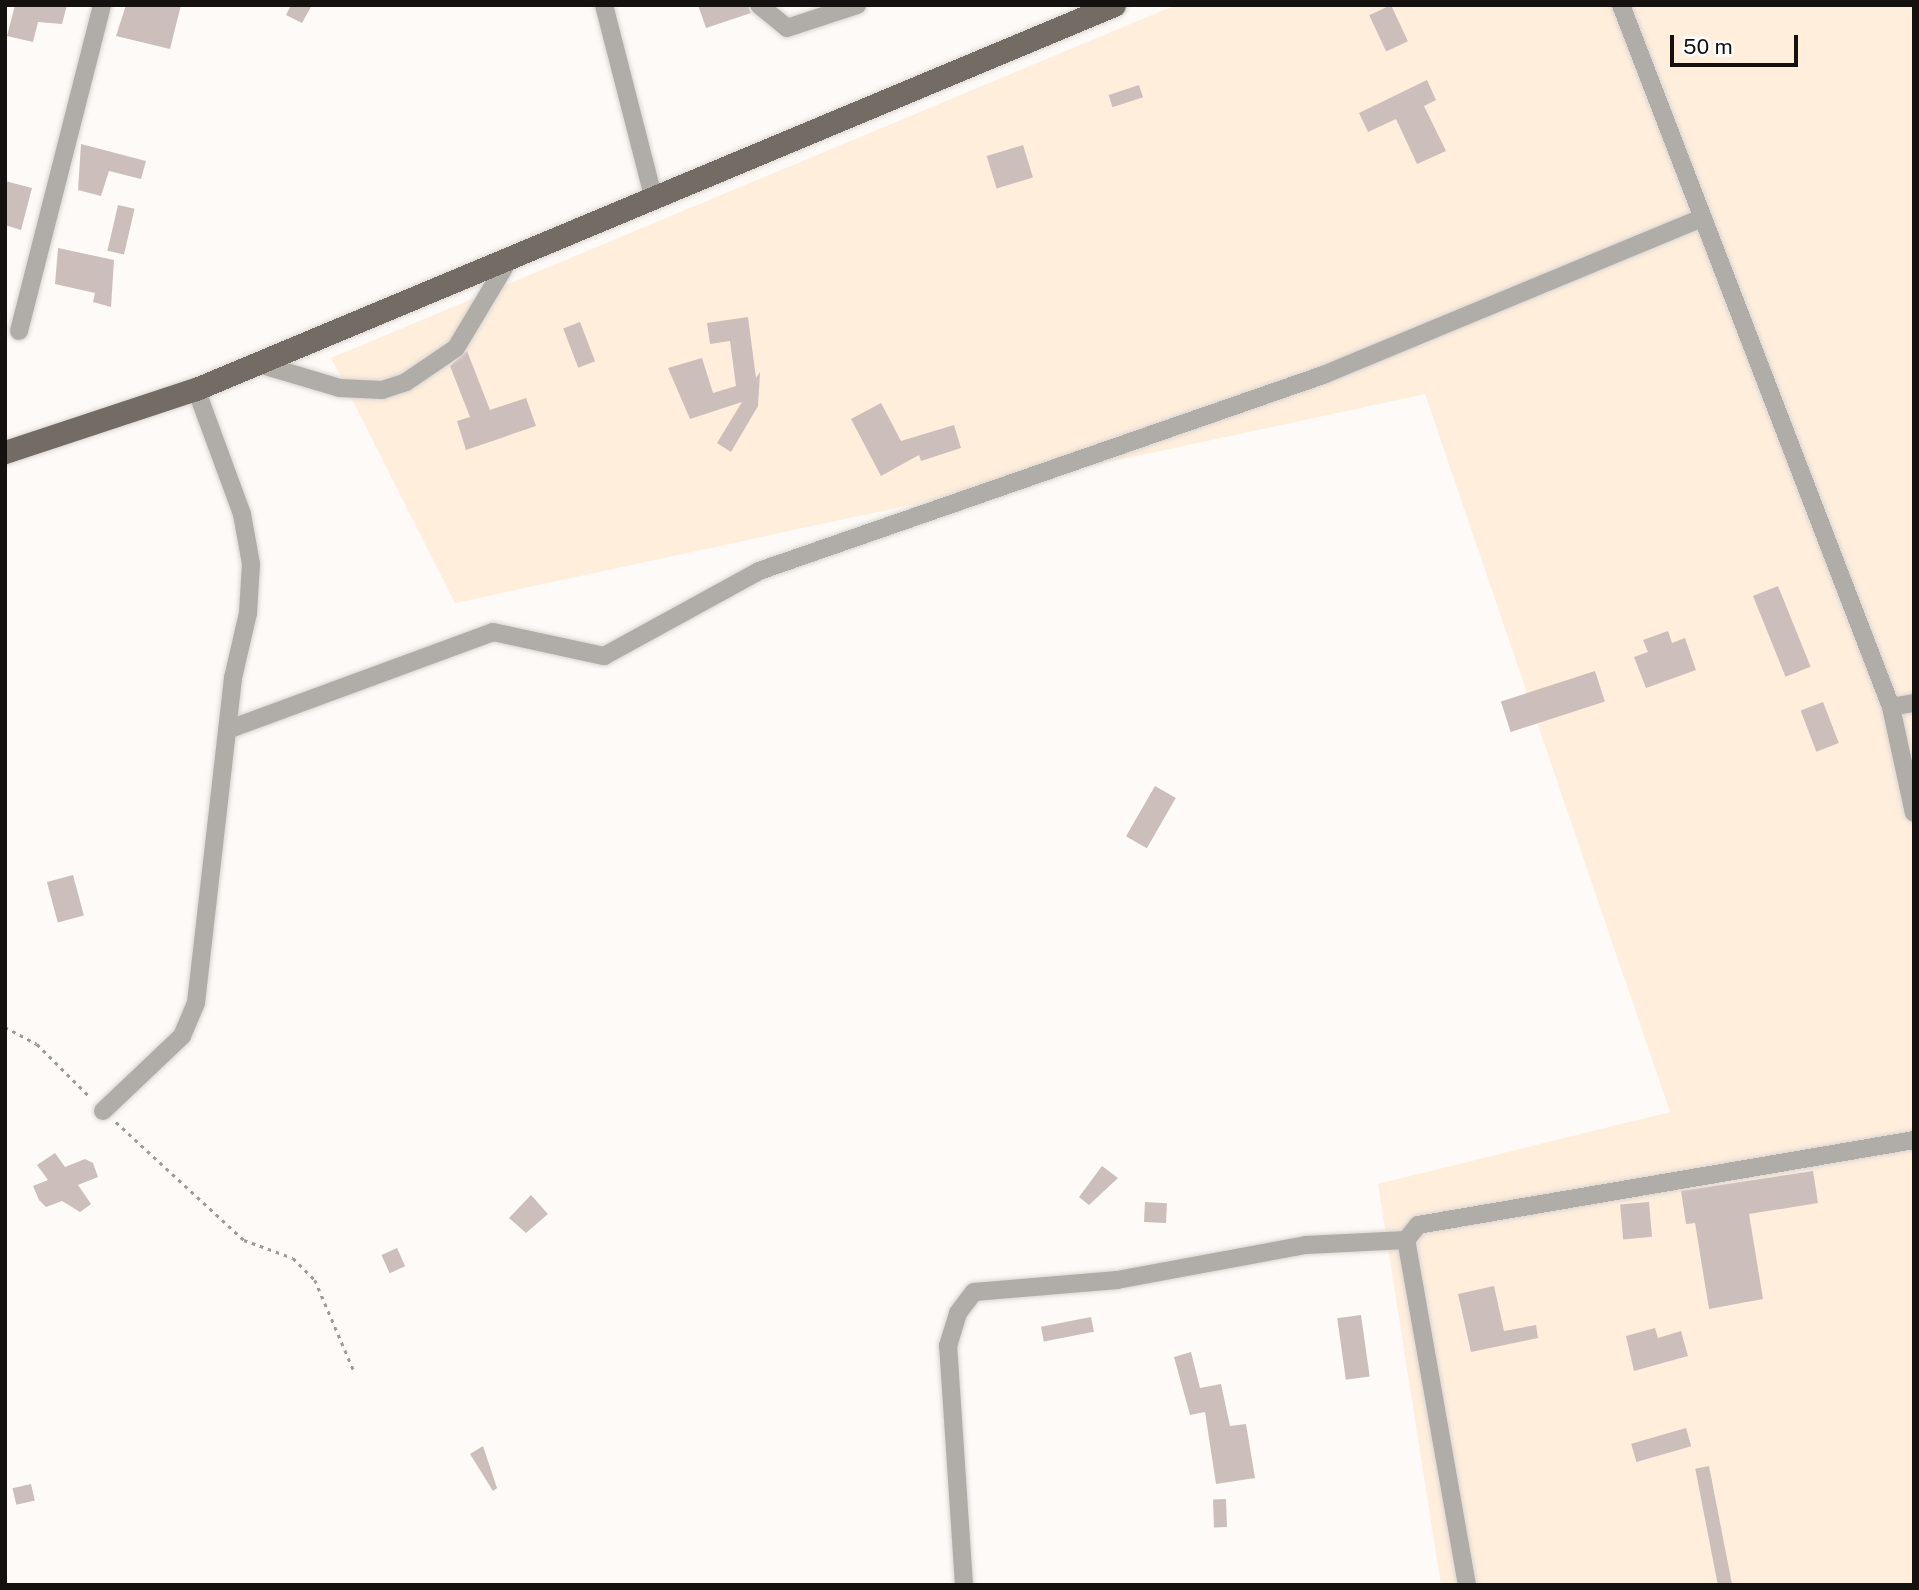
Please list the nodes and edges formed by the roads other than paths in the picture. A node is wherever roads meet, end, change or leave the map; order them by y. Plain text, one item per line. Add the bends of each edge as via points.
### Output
1 (102, 5) edge
2 (604, 5) edge
3 (759, 5) edge
4 (857, 5) edge
5 (1114, 5) edge
6 (1621, 5) edge
7 (654, 200) junction
8 (1702, 218) junction
9 (508, 261) junction
10 (19, 331) dead end
11 (258, 364) junction
12 (196, 390) junction
13 (5, 452) edge
14 (1914, 703) edge
15 (1891, 707) junction
16 (227, 730) junction
17 (1914, 813) edge
18 (103, 1111) road end
19 (1914, 1140) edge
20 (1406, 1240) junction
21 (964, 1585) edge
22 (1467, 1585) edge

1 - 10 street
2 - 7 street
3 - 4 street via 787,28
5 - 7 main road
6 - 8 street
7 - 9 main road
8 - 15 street
8 - 16 street via 1323,375 759,571 604,656 493,632
9 - 11 main road
9 - 11 street via 456,348 406,383 382,390 340,388
11 - 12 main road
12 - 13 main road
12 - 16 street via 242,514 251,564
14 - 15 street
15 - 17 street
16 - 18 street via 191,1021
19 - 20 street via 1418,1225
20 - 21 street via 1306,1245 1117,1280 974,1292 958,1313 948,1346
20 - 22 street

